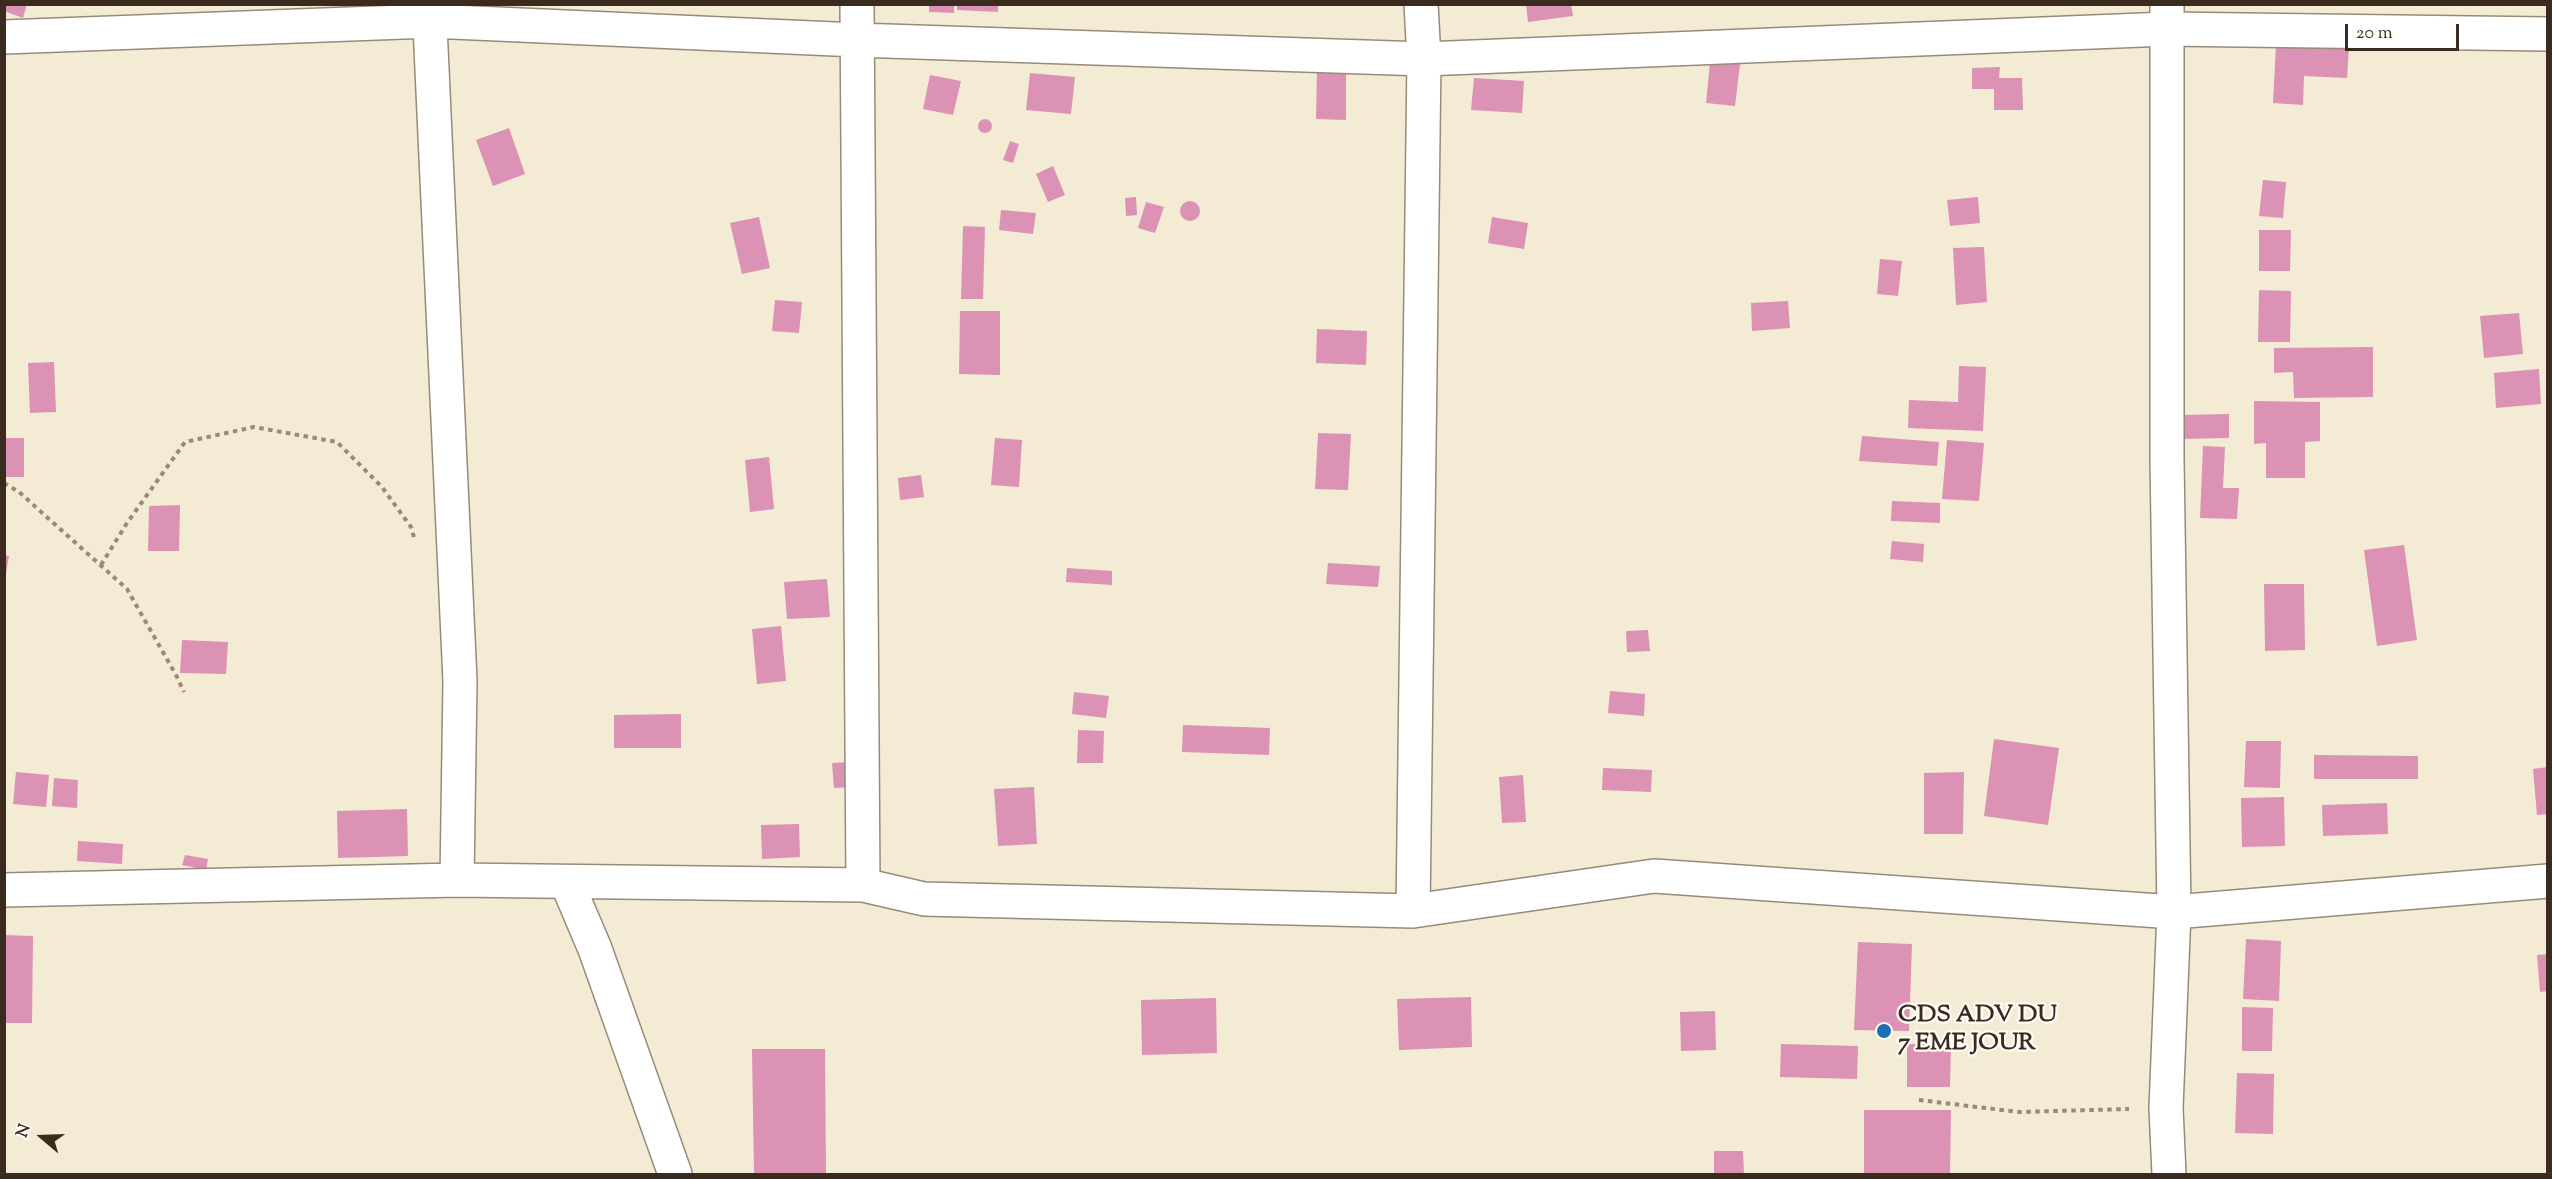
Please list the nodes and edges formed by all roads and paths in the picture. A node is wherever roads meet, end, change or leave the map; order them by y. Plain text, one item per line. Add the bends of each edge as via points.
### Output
1 (857, 4) edge
2 (1421, 4) edge
3 (430, 13) edge
4 (2167, 17) edge
5 (2547, 34) edge
6 (4, 37) edge
7 (857, 40) junction
8 (1424, 59) junction
9 (4, 483) edge
10 (417, 547) dead end
11 (101, 565) junction
12 (184, 692) dead end
13 (457, 880) junction
14 (2547, 881) edge
15 (567, 883) junction
16 (863, 885) junction
17 (4, 890) edge
18 (1413, 911) junction
19 (2174, 912) junction
20 (1919, 1100) dead end
21 (2166, 1108) junction
22 (675, 1174) edge
23 (2169, 1174) edge

1 - 7 main road
2 - 8 main road
3 - 6 main road
3 - 7 main road
3 - 13 main road via 460,681
4 - 5 main road
4 - 8 main road
4 - 19 main road via 2167,459
7 - 8 main road
7 - 16 main road
8 - 18 main road
9 - 11 path
10 - 11 path via 411,527 382,487 337,442 254,427 184,442
11 - 12 path via 127,589
13 - 15 main road
13 - 17 main road
14 - 19 main road
15 - 16 main road
15 - 22 main road
16 - 18 main road via 924,899
18 - 19 main road via 1654,876
19 - 21 main road
20 - 21 path via 2019,1112
21 - 23 main road

